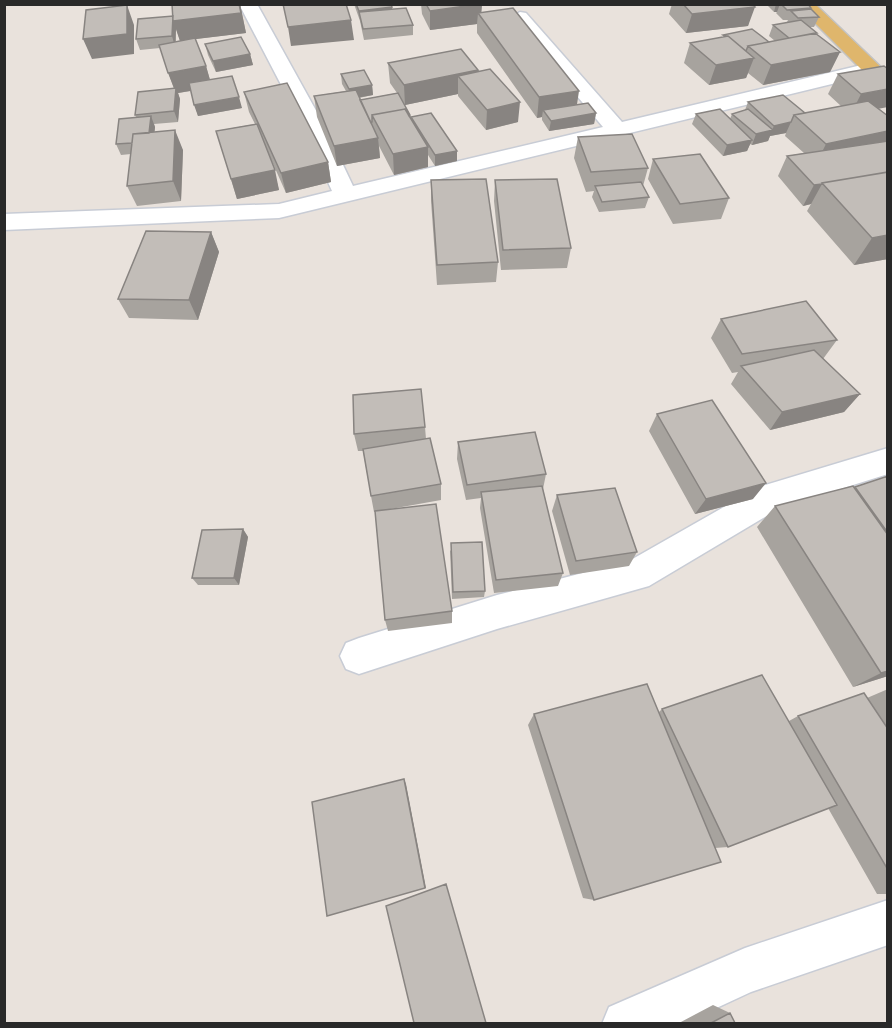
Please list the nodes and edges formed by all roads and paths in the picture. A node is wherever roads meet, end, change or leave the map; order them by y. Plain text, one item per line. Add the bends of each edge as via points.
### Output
1 (248, 4) edge
2 (804, 4) edge
3 (520, 17) edge
4 (870, 69) junction
5 (888, 86) edge
6 (617, 130) junction
7 (346, 197) junction
8 (4, 222) edge
9 (888, 461) edge
10 (358, 656) dead end
11 (888, 922) edge
12 (626, 1023) edge

1 - 7 street via 314,125
2 - 4 main road
3 - 6 street
4 - 5 main road
4 - 6 street
6 - 7 street
7 - 8 street via 279,211
9 - 10 street via 770,497 637,575 497,612
11 - 12 street via 745,971

